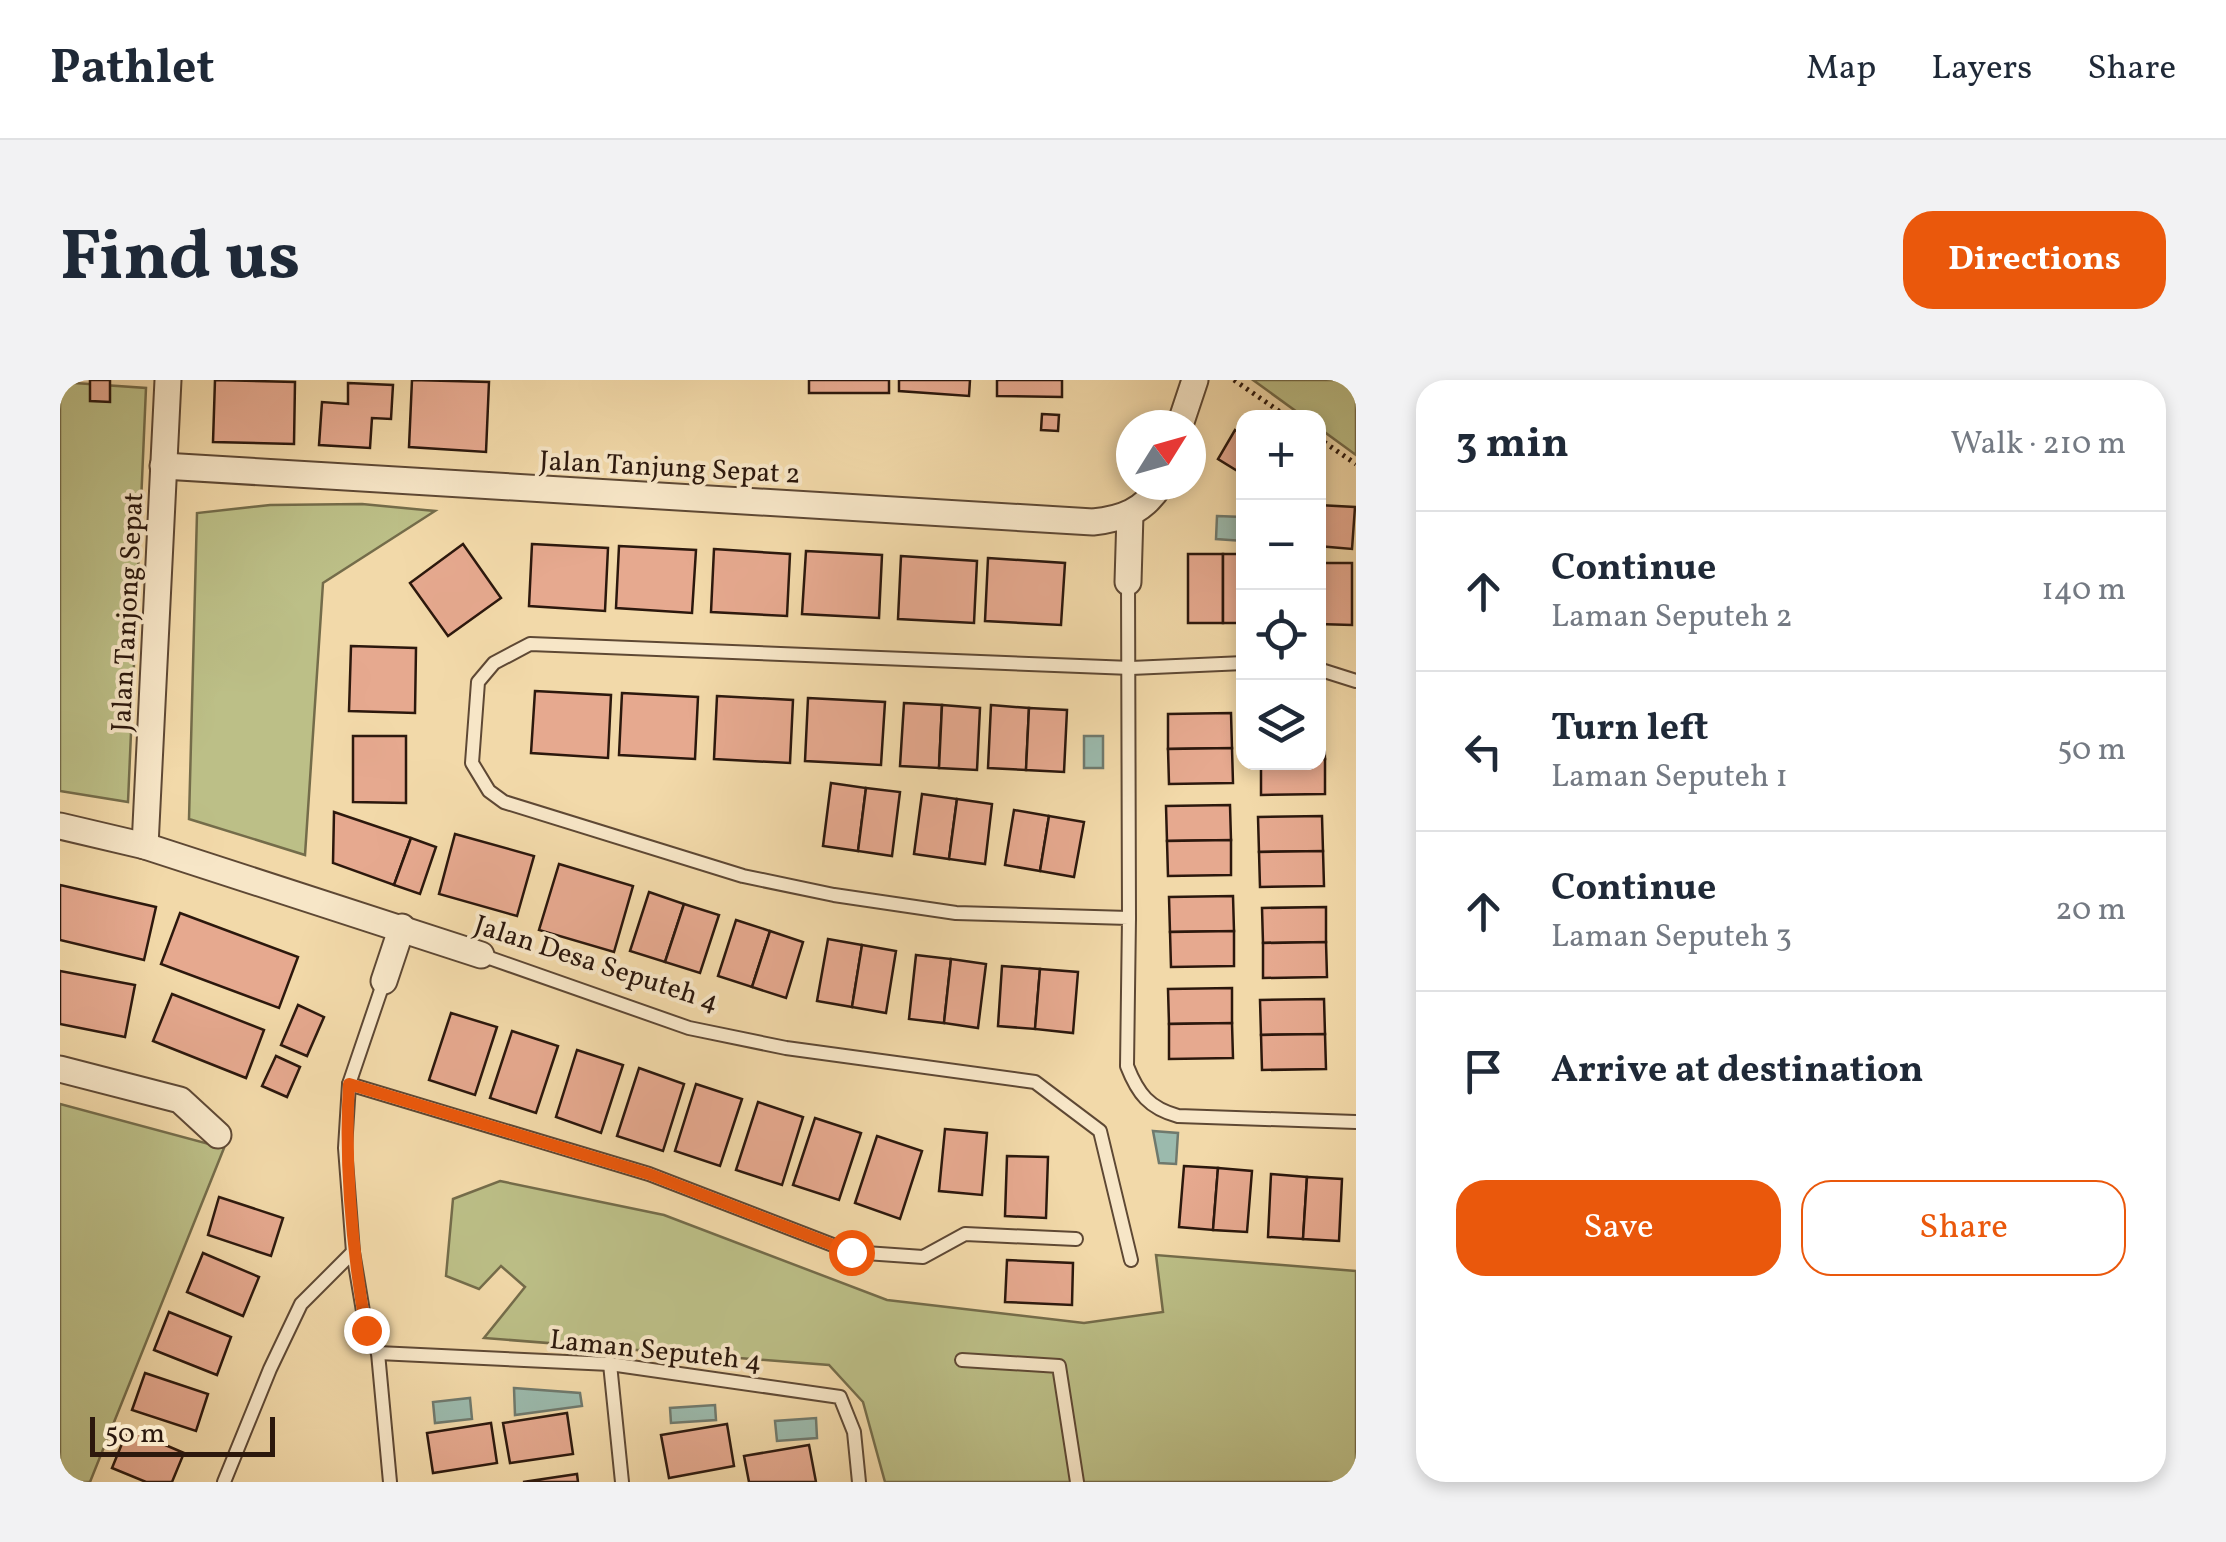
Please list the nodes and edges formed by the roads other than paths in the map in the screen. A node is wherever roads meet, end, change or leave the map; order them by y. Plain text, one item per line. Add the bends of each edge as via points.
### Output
1 (168, 380) edge
2 (1195, 380) edge
3 (1185, 410) edge
4 (163, 466) junction
5 (1148, 500) edge
6 (1130, 514) junction
7 (1128, 582) joint
8 (1236, 663) edge
9 (1131, 668) junction
10 (1326, 672) edge
11 (1356, 681) edge
12 (60, 826) edge
13 (146, 846) junction
14 (1129, 918) junction
15 (402, 928) junction
16 (481, 956) joint
17 (384, 981) joint
18 (60, 1069) edge
19 (349, 1084) junction
20 (1356, 1122) edge
21 (218, 1134) dead end
22 (1076, 1239) dead end
23 (353, 1252) junction
24 (1131, 1260) dead end
25 (378, 1354) junction
26 (962, 1360) dead end
27 (610, 1364) junction
28 (224, 1482) edge
29 (390, 1482) edge
30 (622, 1482) edge
31 (859, 1482) edge
32 (1077, 1482) edge

1 - 4 street, Jalan Tanjong Sepat
2 - 3 street
4 - 6 street, Jalan Tanjung Sepat 2 via 1092,522
4 - 13 street, Jalan Tanjong Sepat
5 - 6 street
6 - 7 street
7 - 9 lane
8 - 9 lane
9 - 14 lane
9 - 14 lane via 530,644 494,664 478,682 472,762 504,802 743,876 956,913
10 - 11 lane
12 - 13 street, Jalan Desa Seputeh 4
13 - 15 street, Jalan Desa Seputeh 4
14 - 20 lane via 1127,1066 1156,1110
15 - 16 street, Jalan Desa Seputeh 4
15 - 17 street
16 - 24 lane, Jalan Desa Seputeh 4 via 690,1028 1035,1082 1100,1131
17 - 19 lane
18 - 21 street via 180,1100
19 - 22 lane via 649,1174 851,1252 923,1257 964,1234
19 - 23 lane via 345,1148
23 - 25 lane via 366,1330
23 - 28 lane via 301,1304
25 - 27 lane, Laman Seputeh 4
25 - 29 lane
26 - 32 lane via 1059,1366
27 - 30 lane
27 - 31 lane, Laman Seputeh 4 via 840,1397 854,1432

